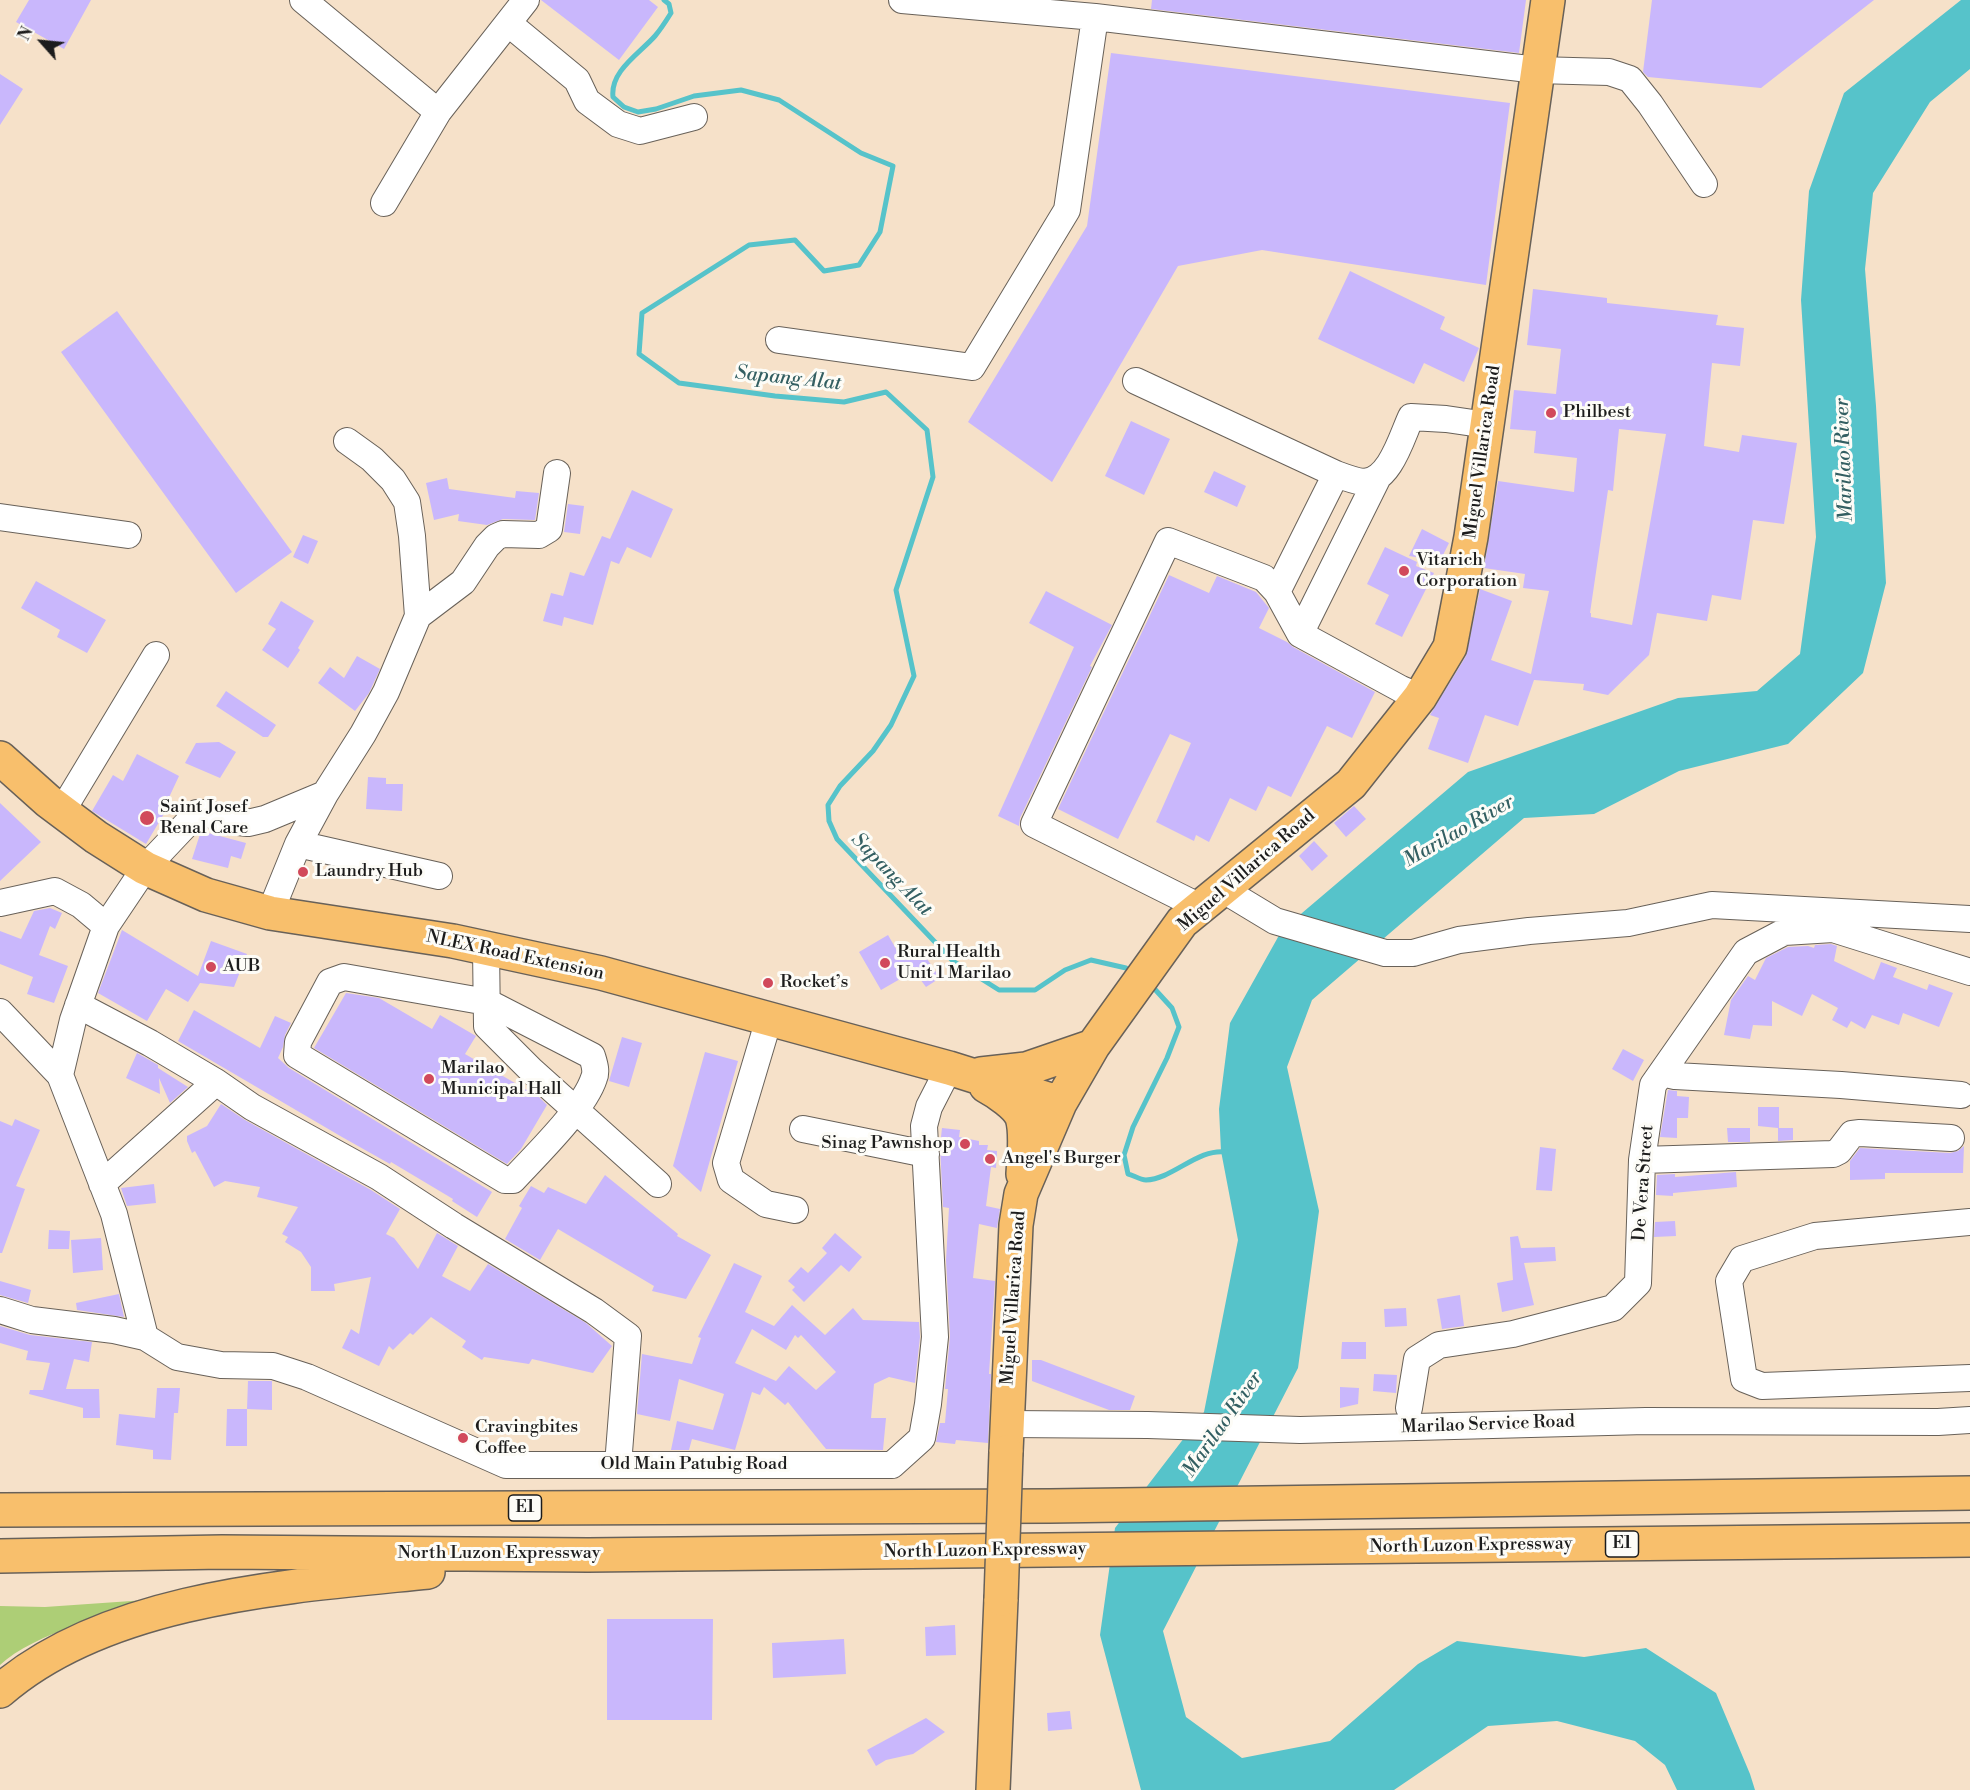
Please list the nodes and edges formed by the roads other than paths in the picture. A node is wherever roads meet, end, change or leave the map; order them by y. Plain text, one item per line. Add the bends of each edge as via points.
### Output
1 (303, 0) edge
2 (526, 0) edge
3 (902, 0) edge
4 (1548, 0) edge
5 (1095, 17) junction
6 (508, 23) junction
7 (1538, 70) junction
8 (438, 112) junction
9 (694, 117) dead end
10 (1704, 184) dead end
11 (384, 203) dead end
12 (779, 340) dead end
13 (1136, 381) dead end
14 (1487, 424) junction
15 (347, 441) dead end
16 (556, 473) dead end
17 (1336, 474) junction
18 (1378, 477) junction
19 (0, 517) edge
20 (128, 534) dead end
21 (1277, 592) junction
22 (418, 616) junction
23 (1300, 634) junction
24 (156, 655) dead end
25 (1420, 697) junction
26 (0, 758) edge
27 (326, 794) junction
28 (62, 811) junction
29 (298, 844) junction
30 (145, 868) junction
31 (439, 876) dead end
32 (1211, 898) junction
33 (0, 903) edge
34 (270, 913) junction
35 (1970, 919) edge
36 (106, 926) junction
37 (486, 948) junction
38 (1970, 972) edge
39 (487, 1002) junction
40 (78, 1005) junction
41 (1, 1015) edge
42 (769, 1019) junction
43 (1093, 1046) junction
44 (958, 1071) junction
45 (1662, 1073) junction
46 (60, 1075) junction
47 (216, 1082) junction
48 (1961, 1095) dead end
49 (1060, 1103) junction
50 (576, 1110) junction
51 (802, 1129) dead end
52 (1951, 1138) dead end
53 (926, 1154) junction
54 (1642, 1160) junction
55 (102, 1184) junction
56 (658, 1184) dead end
57 (1021, 1194) junction
58 (795, 1210) dead end
59 (1970, 1222) edge
60 (0, 1310) edge
61 (145, 1337) junction
62 (1970, 1378) edge
63 (1409, 1408) dead end
64 (1970, 1420) edge
65 (1006, 1438) junction
66 (618, 1465) junction
67 (1970, 1493) edge
68 (0, 1510) edge
69 (1970, 1540) edge
70 (588, 1555) junction
71 (0, 1556) edge
72 (0, 1690) edge
73 (993, 1790) edge

1 - 8 street
2 - 6 street
3 - 5 street
4 - 7 main road, Miguel Villarica Road
5 - 7 street
5 - 12 street via 1067,210 972,367
6 - 8 street
6 - 9 street via 577,80 587,101 618,124 640,131
7 - 10 street via 1609,72 1630,79
7 - 14 main road, Miguel Villarica Road
8 - 11 street
13 - 17 street
14 - 18 street via 1411,417 1388,469
14 - 25 main road, Miguel Villarica Road via 1450,647
15 - 22 street via 393,480 406,502
16 - 22 street via 549,529 539,535 496,537 463,582
17 - 18 street via 1365,482
17 - 21 street
18 - 23 street
19 - 20 street
21 - 23 street
21 - 32 street via 1264,578 1168,541 1034,824
22 - 27 street via 386,693
23 - 25 street
24 - 28 street
25 - 32 main road, Miguel Villarica Road via 1351,784
26 - 28 main road, NLEX Road Extension
27 - 29 street
27 - 30 street via 248,823 197,813
28 - 30 main road, NLEX Road Extension
29 - 31 street
29 - 34 street
30 - 34 main road, NLEX Road Extension via 206,895
30 - 36 street
32 - 35 street via 1385,953 1413,953 1459,940 1628,923 1712,905
32 - 43 main road, Miguel Villarica Road via 1182,922
33 - 36 street via 55,891 81,905
34 - 37 main road, NLEX Road Extension
36 - 40 street
37 - 39 street
37 - 42 main road, NLEX Road Extension via 601,973
38 - 45 street, De Vera Street via 1833,929 1784,932 1746,952
39 - 50 street via 487,1026
39 - 50 street via 592,1056 595,1078
39 - 50 street via 344,977 330,982 298,1042 297,1055 509,1181
40 - 46 street
40 - 47 street
41 - 46 street
42 - 44 main road, NLEX Road Extension
42 - 58 street via 726,1163 731,1180 766,1204
43 - 44 main road via 1026,1069 989,1074
43 - 49 main road, Miguel Villarica Road
44 - 49 main road, NLEX Road Extension
44 - 53 street, Old Main Patubig Road via 929,1107 924,1126
44 - 57 main road via 1003,1096 1021,1116 1025,1147
45 - 48 street
45 - 54 street, De Vera Street via 1653,1086
46 - 55 street
47 - 55 street
47 - 66 street via 252,1107 380,1178 628,1335
49 - 57 main road, Miguel Villarica Road
50 - 56 street
51 - 53 street
52 - 54 street via 1860,1132 1852,1134 1833,1154
53 - 66 street, Old Main Patubig Road via 935,1337 922,1438 892,1464
54 - 63 street, De Vera Street via 1638,1283 1613,1308 1514,1334 1439,1345 1418,1359
55 - 61 street via 114,1214
57 - 65 main road, Miguel Villarica Road via 1016,1226
59 - 62 street via 1815,1236 1742,1259 1729,1281 1744,1380 1762,1386
60 - 61 street, Old Main Patubig Road via 32,1320
61 - 66 street, Old Main Patubig Road via 177,1357 221,1365 273,1366 307,1377 506,1465
64 - 65 street, Marilao Service Road via 1646,1421 1300,1430 1148,1425
65 - 73 main road, Miguel Villarica Road, bridge
67 - 68 main road, E1 via 1050,1506
69 - 70 main road, North Luzon Expressway / E1
70 - 71 main road, North Luzon Expressway / E1 via 222,1552
70 - 72 main road via 339,1581 208,1602 156,1614 84,1639 42,1660

